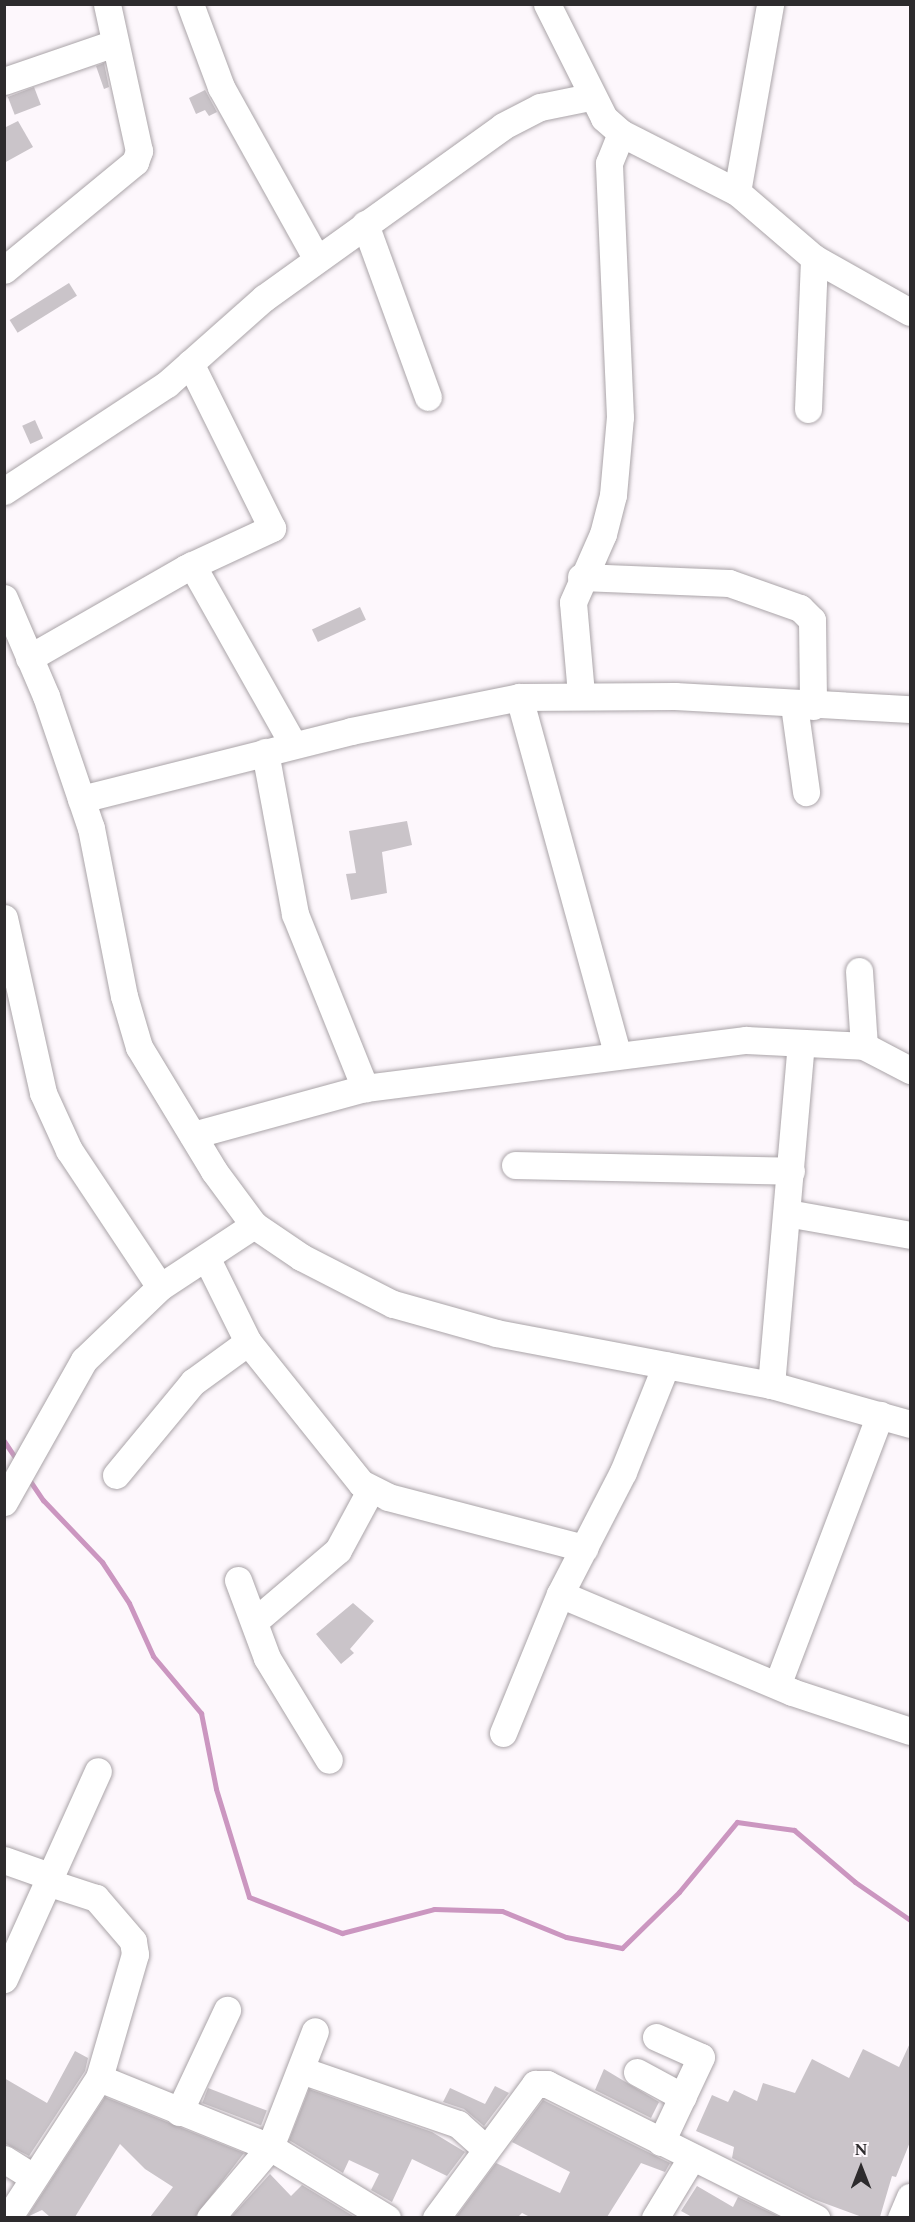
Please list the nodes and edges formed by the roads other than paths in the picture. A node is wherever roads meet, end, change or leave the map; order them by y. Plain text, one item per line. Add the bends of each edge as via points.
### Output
1 (107, 4) edge
2 (190, 4) edge
3 (547, 4) edge
4 (770, 4) edge
5 (115, 44) junction
6 (4, 81) edge
7 (590, 97) junction
8 (621, 133) junction
9 (736, 192) junction
10 (365, 224) junction
11 (316, 258) junction
12 (814, 258) junction
13 (4, 270) edge
14 (910, 312) edge
15 (190, 363) junction
16 (428, 397) dead end
17 (808, 409) dead end
18 (4, 491) edge
19 (192, 565) junction
20 (581, 577) junction
21 (4, 598) edge
22 (29, 658) junction
23 (581, 694) junction
24 (519, 697) junction
25 (804, 705) junction
26 (910, 709) edge
27 (293, 744) junction
28 (265, 752) junction
29 (806, 792) dead end
30 (81, 799) junction
31 (4, 918) edge
32 (859, 971) dead end
33 (801, 1043) junction
34 (864, 1046) junction
35 (617, 1054) junction
36 (910, 1070) edge
37 (365, 1088) junction
38 (193, 1135) junction
39 (515, 1166) dead end
40 (791, 1171) junction
41 (787, 1213) junction
42 (254, 1225) junction
43 (910, 1235) edge
44 (207, 1259) junction
45 (160, 1287) junction
46 (248, 1342) junction
47 (666, 1365) junction
48 (771, 1385) junction
49 (880, 1415) junction
50 (910, 1424) edge
51 (116, 1475) dead end
52 (371, 1489) junction
53 (4, 1502) edge
54 (584, 1548) junction
55 (238, 1580) dead end
56 (560, 1594) junction
57 (255, 1621) junction
58 (778, 1683) junction
59 (910, 1731) edge
60 (503, 1733) dead end
61 (329, 1760) dead end
62 (98, 1771) dead end
63 (4, 1860) edge
64 (51, 1880) junction
65 (6, 1976) edge
66 (227, 2010) dead end
67 (315, 2031) dead end
68 (656, 2037) dead end
69 (301, 2070) junction
70 (637, 2072) dead end
71 (99, 2078) junction
72 (683, 2097) junction
73 (179, 2112) junction
74 (661, 2142) junction
75 (270, 2147) junction
76 (485, 2148) junction
77 (692, 2157) junction
78 (4, 2159) edge
79 (33, 2176) junction
80 (910, 2197) edge
81 (8, 2217) edge
82 (210, 2217) edge
83 (387, 2217) edge
84 (436, 2217) edge
85 (655, 2217) edge
86 (816, 2217) edge
87 (901, 2217) edge

1 - 5 street
2 - 11 street via 221,87
3 - 7 street
4 - 9 street
5 - 6 street
5 - 13 street via 139,151 135,162
7 - 8 street
7 - 10 street via 540,107 503,126
8 - 9 street
8 - 20 street via 609,163 620,417 613,495 603,534
9 - 12 street
10 - 11 street
10 - 16 street
11 - 15 street
12 - 14 street
12 - 17 street
15 - 18 street via 167,384
15 - 19 street via 272,521 269,531
19 - 22 street
19 - 27 street
20 - 23 street via 573,602
20 - 25 street via 729,583 800,609 812,620
21 - 22 street
22 - 30 street
23 - 24 street
23 - 25 street
24 - 27 street
24 - 35 street
25 - 26 street
25 - 29 street
27 - 28 street
28 - 30 street
28 - 37 street via 295,914
30 - 38 street via 139,1047
31 - 45 street via 43,1093 69,1150
32 - 34 street
33 - 34 street
33 - 35 street via 746,1040
33 - 40 street
34 - 36 street
35 - 37 street
37 - 38 street
38 - 42 street
39 - 40 street
40 - 41 street
41 - 43 street
41 - 48 street
42 - 44 street
42 - 47 street via 301,1257 393,1304 496,1333
44 - 45 street
44 - 46 street
45 - 53 street via 73,1374
46 - 51 street via 193,1383
46 - 52 street via 361,1483
47 - 48 street
47 - 54 street via 623,1472
48 - 49 street
49 - 50 street
49 - 58 street
52 - 54 street
52 - 57 street via 338,1550
54 - 56 street
55 - 57 street
56 - 58 street
56 - 60 street
57 - 61 street via 267,1658
58 - 59 street
62 - 64 street
63 - 64 street
64 - 65 street
64 - 71 street via 96,1898 136,1949
66 - 73 street
67 - 69 street
68 - 72 street via 701,2057
69 - 75 street
69 - 76 street via 458,2124
70 - 72 street
71 - 73 street
71 - 79 street
72 - 74 street
73 - 75 street
74 - 76 street via 547,2084 535,2084
74 - 77 street
75 - 82 street
75 - 83 street
76 - 84 street
77 - 85 street
77 - 86 street
78 - 79 street
79 - 81 street
80 - 87 street

